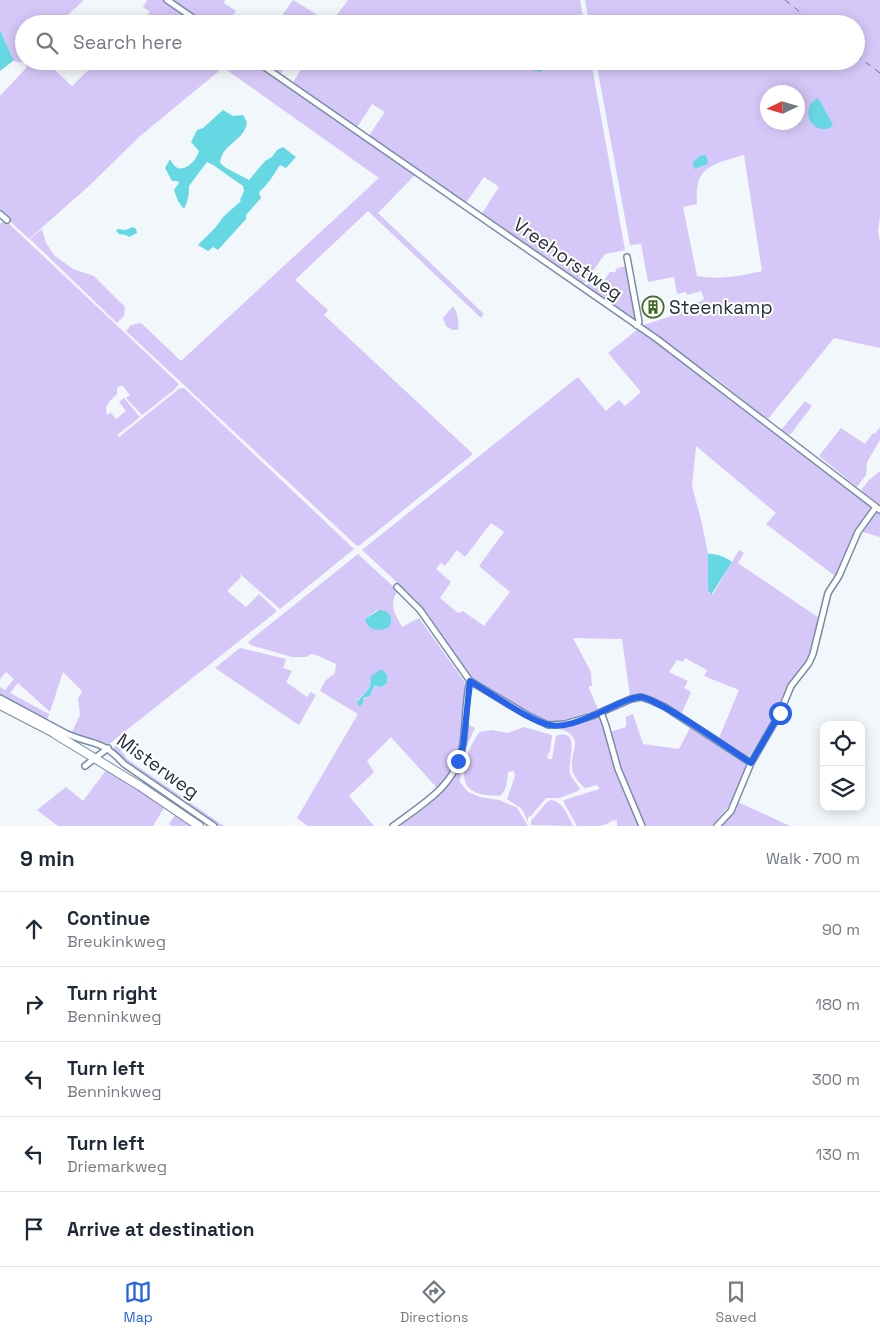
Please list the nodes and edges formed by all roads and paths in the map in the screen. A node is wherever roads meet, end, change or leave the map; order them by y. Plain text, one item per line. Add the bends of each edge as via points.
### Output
1 (168, 0) edge
2 (189, 15) edge
3 (269, 70) edge
4 (0, 214) edge
5 (7, 220) dead end
6 (627, 257) dead end
7 (636, 325) junction
8 (878, 508) edge
9 (397, 587) dead end
10 (470, 681) junction
11 (0, 698) edge
12 (0, 705) edge
13 (601, 712) junction
14 (108, 748) junction
15 (97, 757) junction
16 (751, 763) junction
17 (85, 766) dead end
18 (198, 826) edge
19 (214, 826) edge
20 (393, 826) edge
21 (642, 826) edge
22 (717, 826) edge

1 - 2 street
3 - 7 street, Vreehorstweg
4 - 5 street
6 - 7 street via 639,322
7 - 8 street, Vreehorstweg
8 - 16 street via 858,532 828,594 809,663 791,686 780,713
9 - 10 street via 420,610
10 - 13 street via 548,725 565,724
10 - 20 street via 463,746 453,773 438,793
11 - 14 street, Misterweg via 67,734
12 - 15 main road, Misterweg
13 - 16 street via 632,699 650,700
13 - 21 street via 618,769
14 - 15 street
14 - 19 street, Misterweg via 124,764
15 - 17 street
15 - 18 main road, Misterweg
16 - 22 street via 731,811

